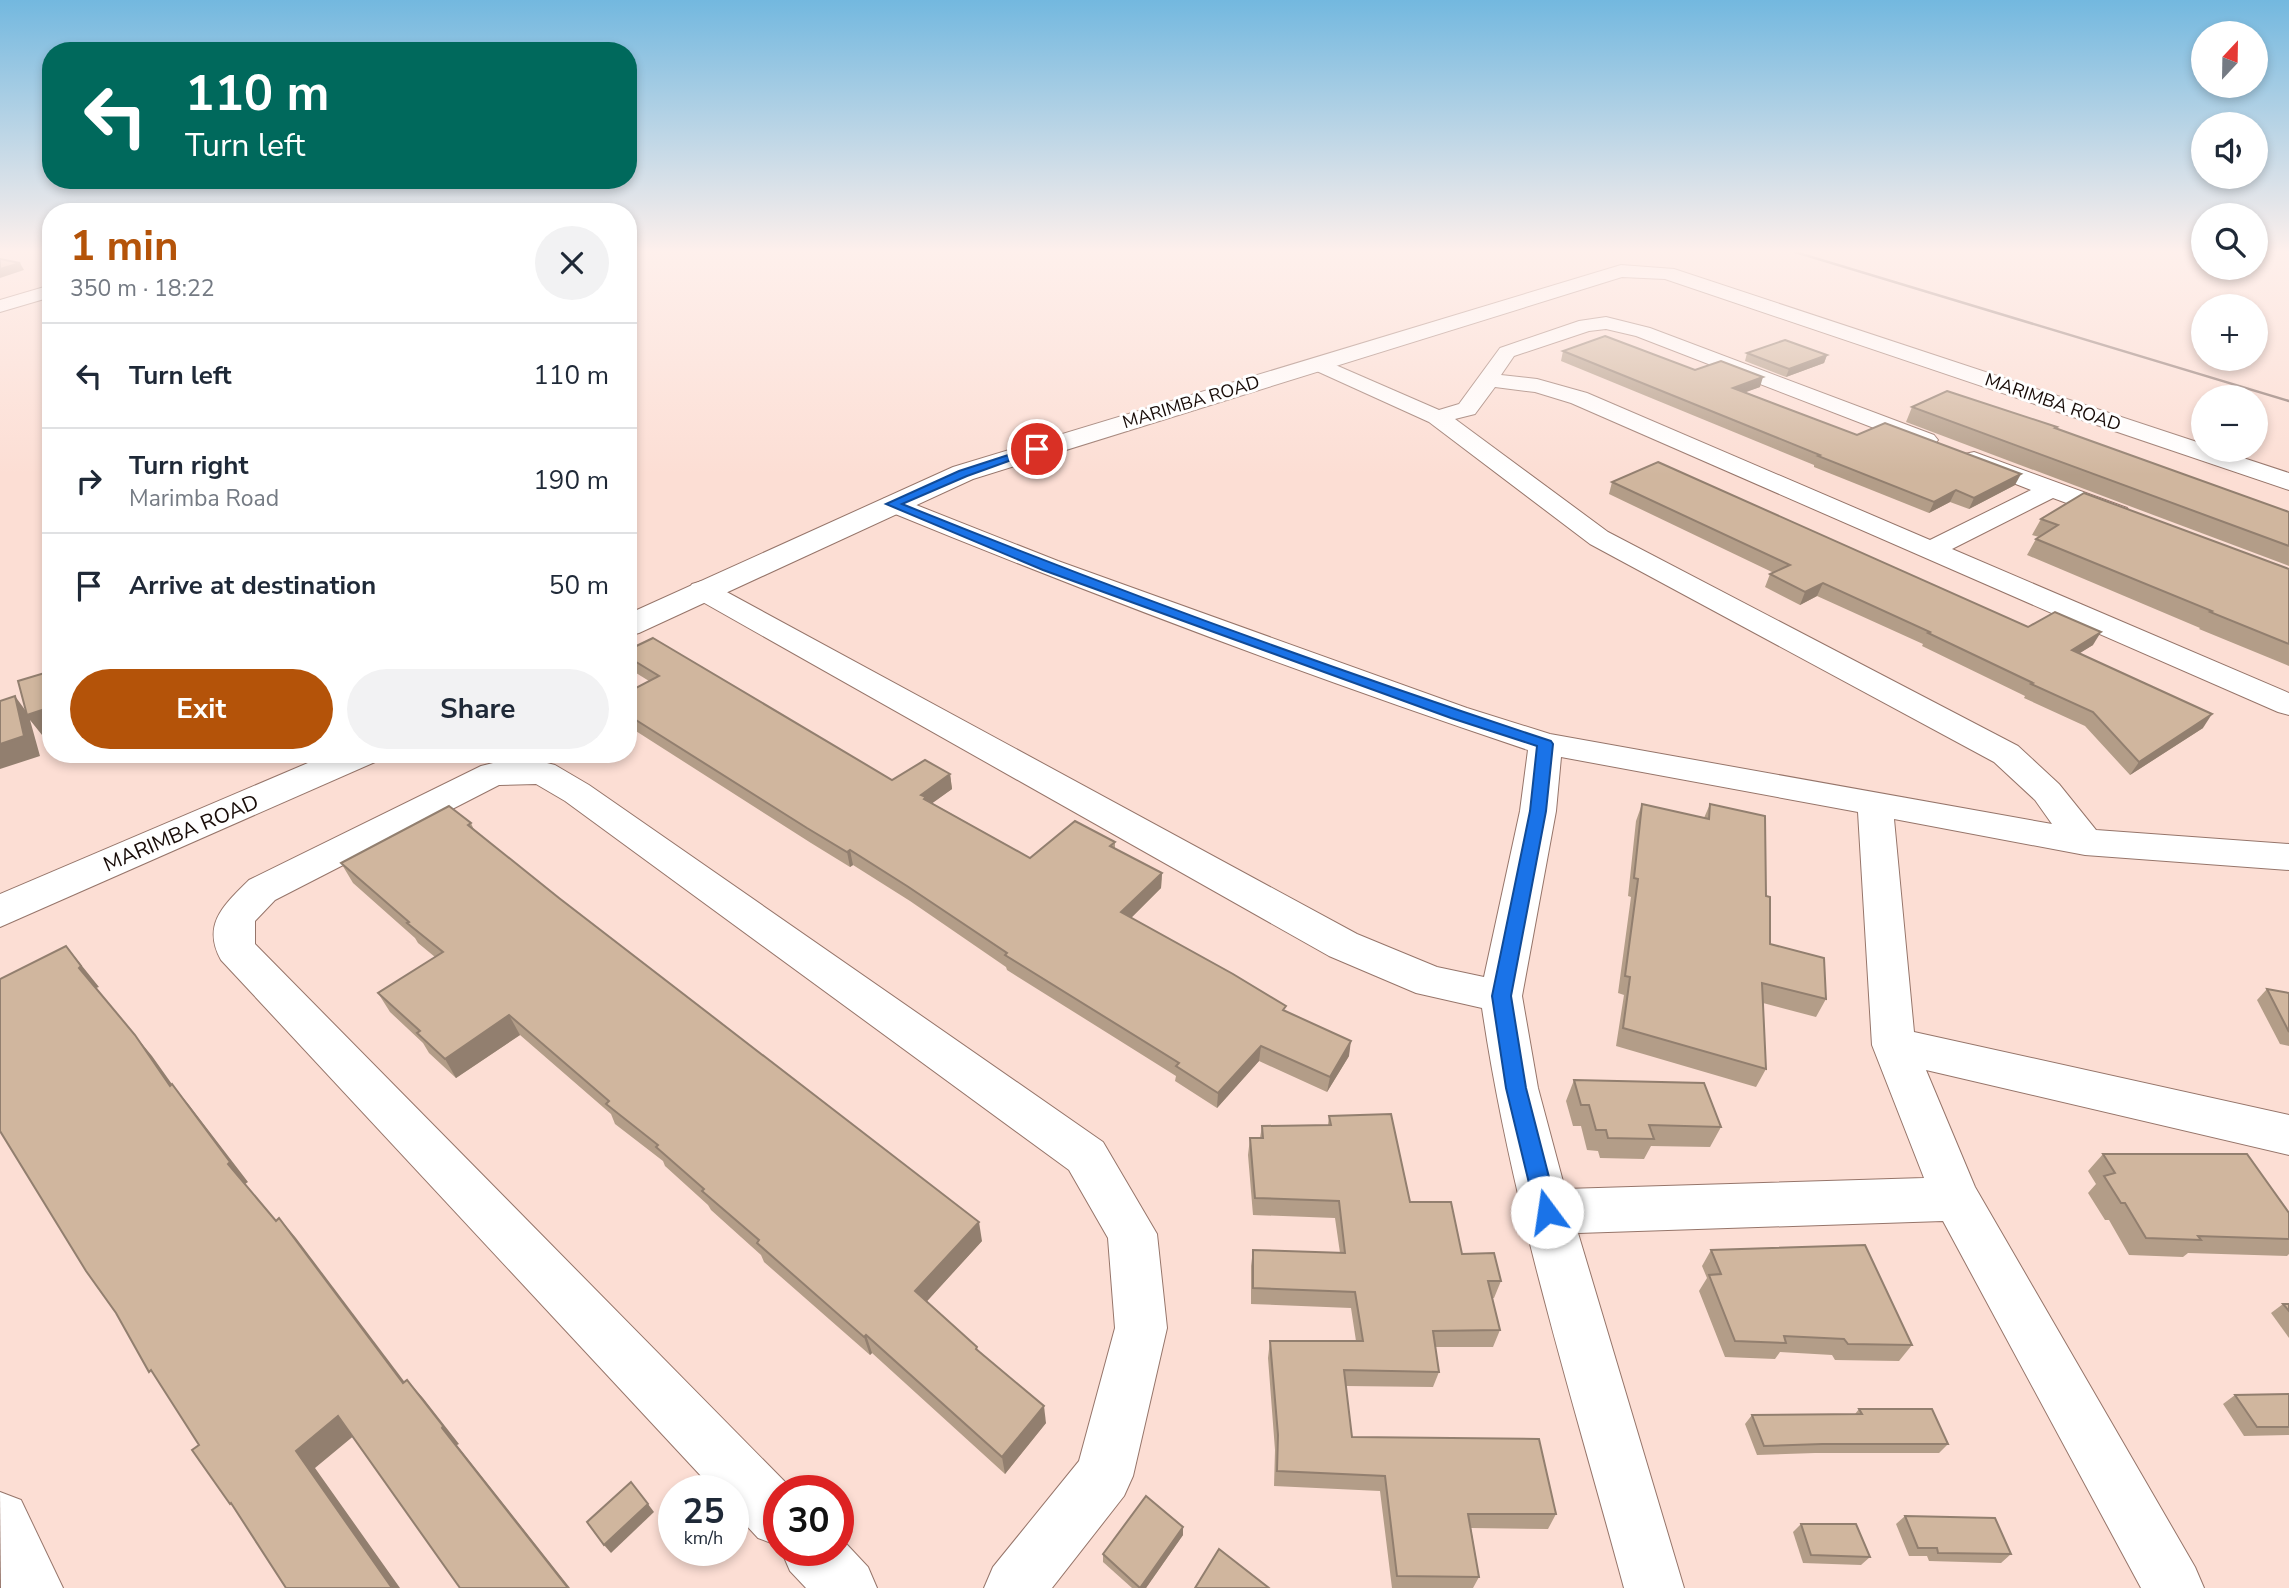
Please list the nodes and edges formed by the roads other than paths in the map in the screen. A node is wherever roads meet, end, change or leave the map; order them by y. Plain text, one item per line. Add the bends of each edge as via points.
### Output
1 (1441, 326) edge
2 (1583, 326) edge
3 (1626, 326) edge
4 (1825, 326) edge
5 (1317, 364) junction
6 (1488, 380) junction
7 (1437, 417) junction
8 (2289, 482) edge
9 (2052, 489) junction
10 (892, 504) junction
11 (2139, 522) edge
12 (1932, 549) junction
13 (702, 590) junction
14 (637, 622) edge
15 (2289, 705) edge
16 (1545, 744) junction
17 (341, 763) edge
18 (1875, 803) junction
19 (2085, 842) junction
20 (2289, 858) edge
21 (0, 911) edge
22 (1501, 996) junction
23 (1894, 1045) junction
24 (2289, 1135) edge
25 (1956, 1199) junction
26 (1547, 1212) junction
27 (763, 1500) edge
28 (0, 1521) edge
29 (826, 1566) edge
30 (33, 1588) edge
31 (847, 1588) edge
32 (1014, 1588) edge
33 (1654, 1588) edge
34 (2174, 1588) edge

1 - 5 street, MARIMBA ROAD
2 - 6 street via 1507,352
3 - 9 street
4 - 8 street, MARIMBA ROAD
5 - 7 street
5 - 10 street, MARIMBA ROAD via 963,473
6 - 7 street via 1467,409
6 - 12 street via 1537,386 1580,398
7 - 19 street via 1599,538 2006,754 2047,792
9 - 11 street
9 - 12 street
10 - 13 street, MARIMBA ROAD
10 - 16 street via 1048,567
12 - 15 street
13 - 14 street, MARIMBA ROAD
13 - 22 street via 1343,945 1431,982
16 - 18 street
16 - 22 street via 1538,811
17 - 21 street, MARIMBA ROAD
18 - 19 street
18 - 23 street
19 - 20 street
22 - 26 street via 1516,1088
23 - 24 street
23 - 25 street
25 - 26 street
25 - 34 street
26 - 33 street
27 - 32 street via 235,949 235,918 262,890 493,774 543,773 1086,1156 1132,1234 1141,1328 1104,1476
28 - 30 street
29 - 31 street

